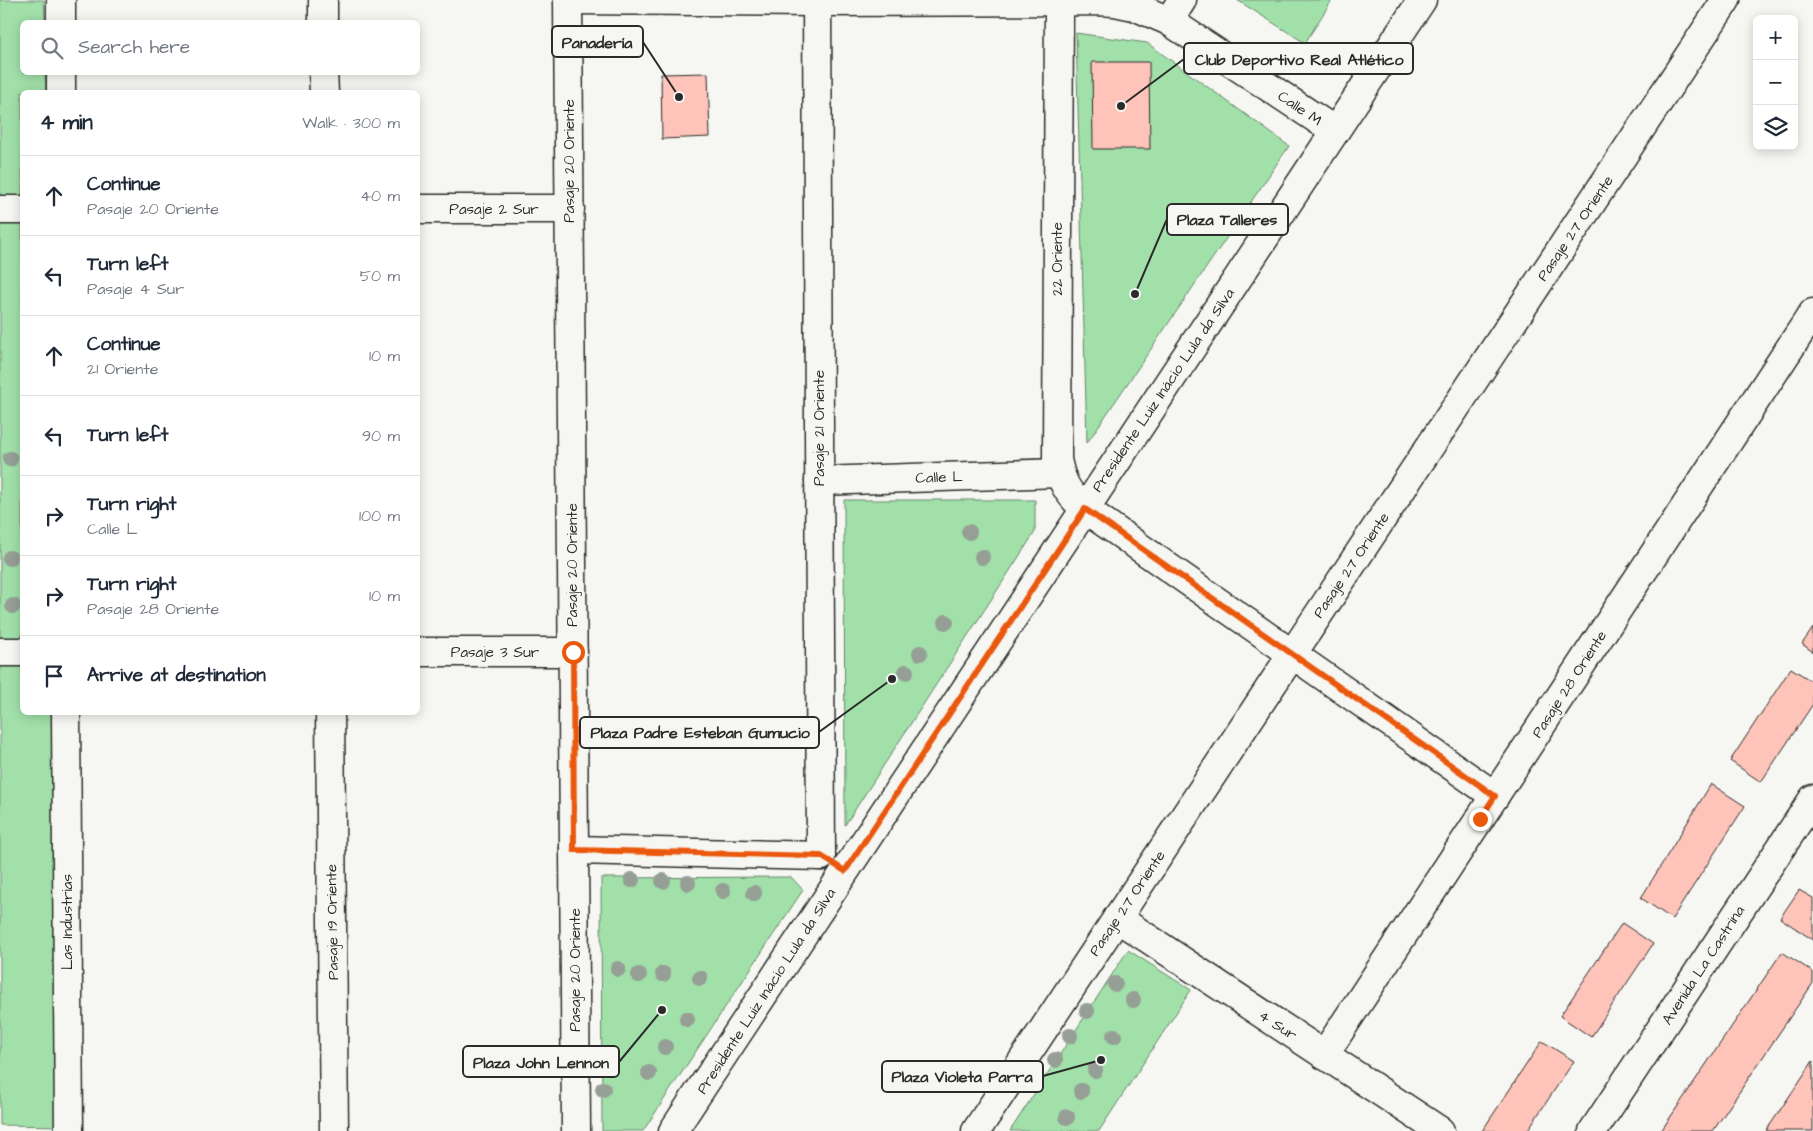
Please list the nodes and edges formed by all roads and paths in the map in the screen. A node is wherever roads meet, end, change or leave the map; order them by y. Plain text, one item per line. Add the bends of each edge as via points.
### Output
1 (60, 0) edge
2 (323, 0) edge
3 (568, 0) edge
4 (1058, 0) edge
5 (1422, 0) edge
6 (1726, 0) edge
7 (817, 1) edge
8 (1176, 10) edge
9 (61, 20) edge
10 (323, 20) edge
11 (61, 75) edge
12 (323, 75) edge
13 (61, 90) edge
14 (324, 90) edge
15 (1335, 131) junction
16 (420, 209) edge
17 (570, 209) junction
18 (0, 210) edge
19 (20, 210) edge
20 (1813, 313) edge
21 (1059, 473) junction
22 (819, 482) junction
23 (1085, 509) junction
24 (0, 652) edge
25 (20, 652) edge
26 (420, 652) edge
27 (573, 652) junction
28 (1292, 654) junction
29 (66, 715) edge
30 (330, 715) edge
31 (1495, 796) junction
32 (1810, 810) edge
33 (574, 850) junction
34 (821, 856) junction
35 (845, 871) junction
36 (1117, 918) junction
37 (1324, 1055) junction
38 (69, 1131) edge
39 (334, 1131) edge
40 (576, 1131) edge
41 (673, 1131) edge
42 (976, 1131) edge
43 (1440, 1131) edge
44 (1593, 1131) edge

1 - 9 street
2 - 10 street
3 - 7 street, Calle M
3 - 17 street, Pasaje 20 Oriente
4 - 7 street, Calle M
4 - 8 street, Calle M via 1115,2 1152,12
4 - 21 street, 22 Oriente
5 - 15 street, Presidente Luiz Inácio Lula da Silva
6 - 28 street, Pasaje 27 Oriente
7 - 22 street, Pasaje 21 Oriente
8 - 15 street, Calle M
11 - 13 street
12 - 14 street
15 - 23 street, Presidente Luiz Inácio Lula da Silva
16 - 17 street, Pasaje 2 Sur
17 - 27 street, Pasaje 20 Oriente
18 - 19 street
20 - 31 street, Pasaje 28 Oriente
21 - 22 street, Calle L
21 - 23 street, 22 Oriente via 1072,498
22 - 34 street, Pasaje 21 Oriente
23 - 28 street
23 - 35 street, Presidente Luiz Inácio Lula da Silva
24 - 25 street
26 - 27 street, Pasaje 3 Sur
27 - 33 street, Pasaje 20 Oriente
28 - 31 street
28 - 36 street, Pasaje 27 Oriente
29 - 38 street, Las Industrias
30 - 39 street, Pasaje 19 Oriente
31 - 37 street, Pasaje 28 Oriente
32 - 44 street, Avenida La Castrina
33 - 34 street
33 - 40 street, Pasaje 20 Oriente
34 - 35 street
35 - 41 street, Presidente Luiz Inácio Lula da Silva
36 - 37 street, 4 Sur
36 - 42 street, Pasaje 27 Oriente
37 - 43 street, 4 Sur

